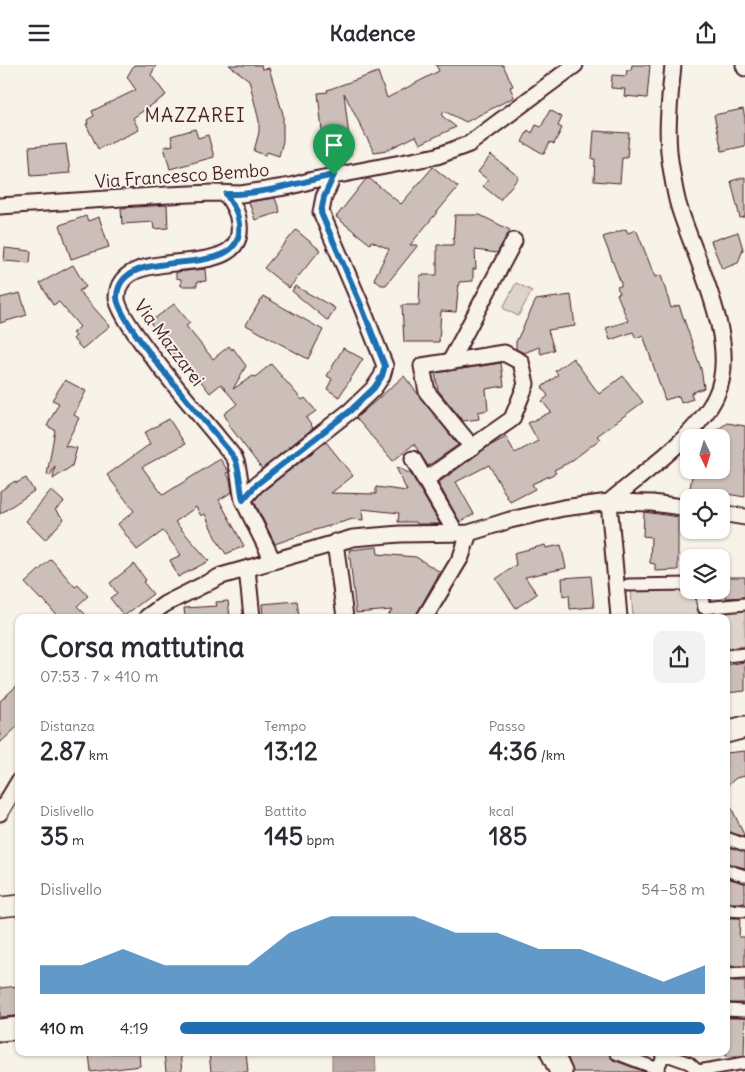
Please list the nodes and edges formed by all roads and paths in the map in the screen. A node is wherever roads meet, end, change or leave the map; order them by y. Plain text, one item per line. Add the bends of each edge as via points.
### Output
1 (575, 65) edge
2 (673, 65) edge
3 (334, 175) junction
4 (226, 194) junction
5 (0, 206) edge
6 (514, 241) dead end
7 (450, 362) junction
8 (472, 447) junction
9 (413, 459) dead end
10 (425, 480) junction
11 (243, 500) junction
12 (609, 501) junction
13 (680, 508) edge
14 (730, 514) edge
15 (745, 517) edge
16 (462, 533) junction
17 (335, 543) junction
18 (273, 561) junction
19 (246, 569) junction
20 (680, 584) edge
21 (628, 585) dead end
22 (702, 599) edge
23 (745, 604) edge
24 (344, 611) edge
25 (704, 613) edge
26 (152, 614) edge
27 (252, 614) edge
28 (427, 614) edge
29 (619, 614) edge
30 (745, 654) edge
31 (730, 656) edge
32 (745, 727) edge
33 (730, 731) edge
34 (15, 788) edge
35 (0, 813) edge
36 (730, 839) edge
37 (745, 845) edge
38 (730, 872) edge
39 (745, 876) edge
40 (15, 905) edge
41 (0, 907) edge
42 (730, 910) edge
43 (745, 911) edge
44 (745, 973) edge
45 (730, 974) edge
46 (730, 1010) edge
47 (745, 1011) edge
48 (15, 1028) edge
49 (0, 1030) edge
50 (553, 1056) edge
51 (624, 1056) edge
52 (663, 1056) edge
53 (672, 1056) edge
54 (745, 1063) edge
55 (561, 1072) edge
56 (698, 1072) edge

1 - 3 street, Via Francesco Bembo via 470,145 437,156
2 - 12 street via 668,123 670,165 679,206 721,331 722,378 714,400 695,427
3 - 4 street, Via Francesco Bembo via 241,195
3 - 11 street via 321,213 385,366 374,388 350,411 256,485
4 - 5 street, Via Francesco Bembo
4 - 11 street, Via Mazzarei via 238,217 239,236 234,248 224,254 160,265 126,275 120,282 116,302 131,328 235,460
6 - 7 street
7 - 8 street via 422,366 427,392
7 - 8 street via 504,353 521,361 526,384 512,419
8 - 10 street
9 - 10 street
10 - 16 street
11 - 18 street, Via Mazzarei
12 - 13 street
12 - 16 street via 546,512
12 - 29 street
14 - 15 street
16 - 17 street via 400,534
16 - 28 street via 461,557
17 - 18 street
17 - 24 street
18 - 19 street
19 - 26 street via 221,576
19 - 27 street
20 - 21 street
22 - 25 street
23 - 25 street
30 - 31 street
32 - 33 main road
34 - 35 street
36 - 37 street
38 - 39 street
40 - 41 street
42 - 43 street
44 - 45 street
46 - 47 street
48 - 49 main road
50 - 55 main road
51 - 52 street via 658,1069
53 - 56 street via 689,1063
54 - 56 street

